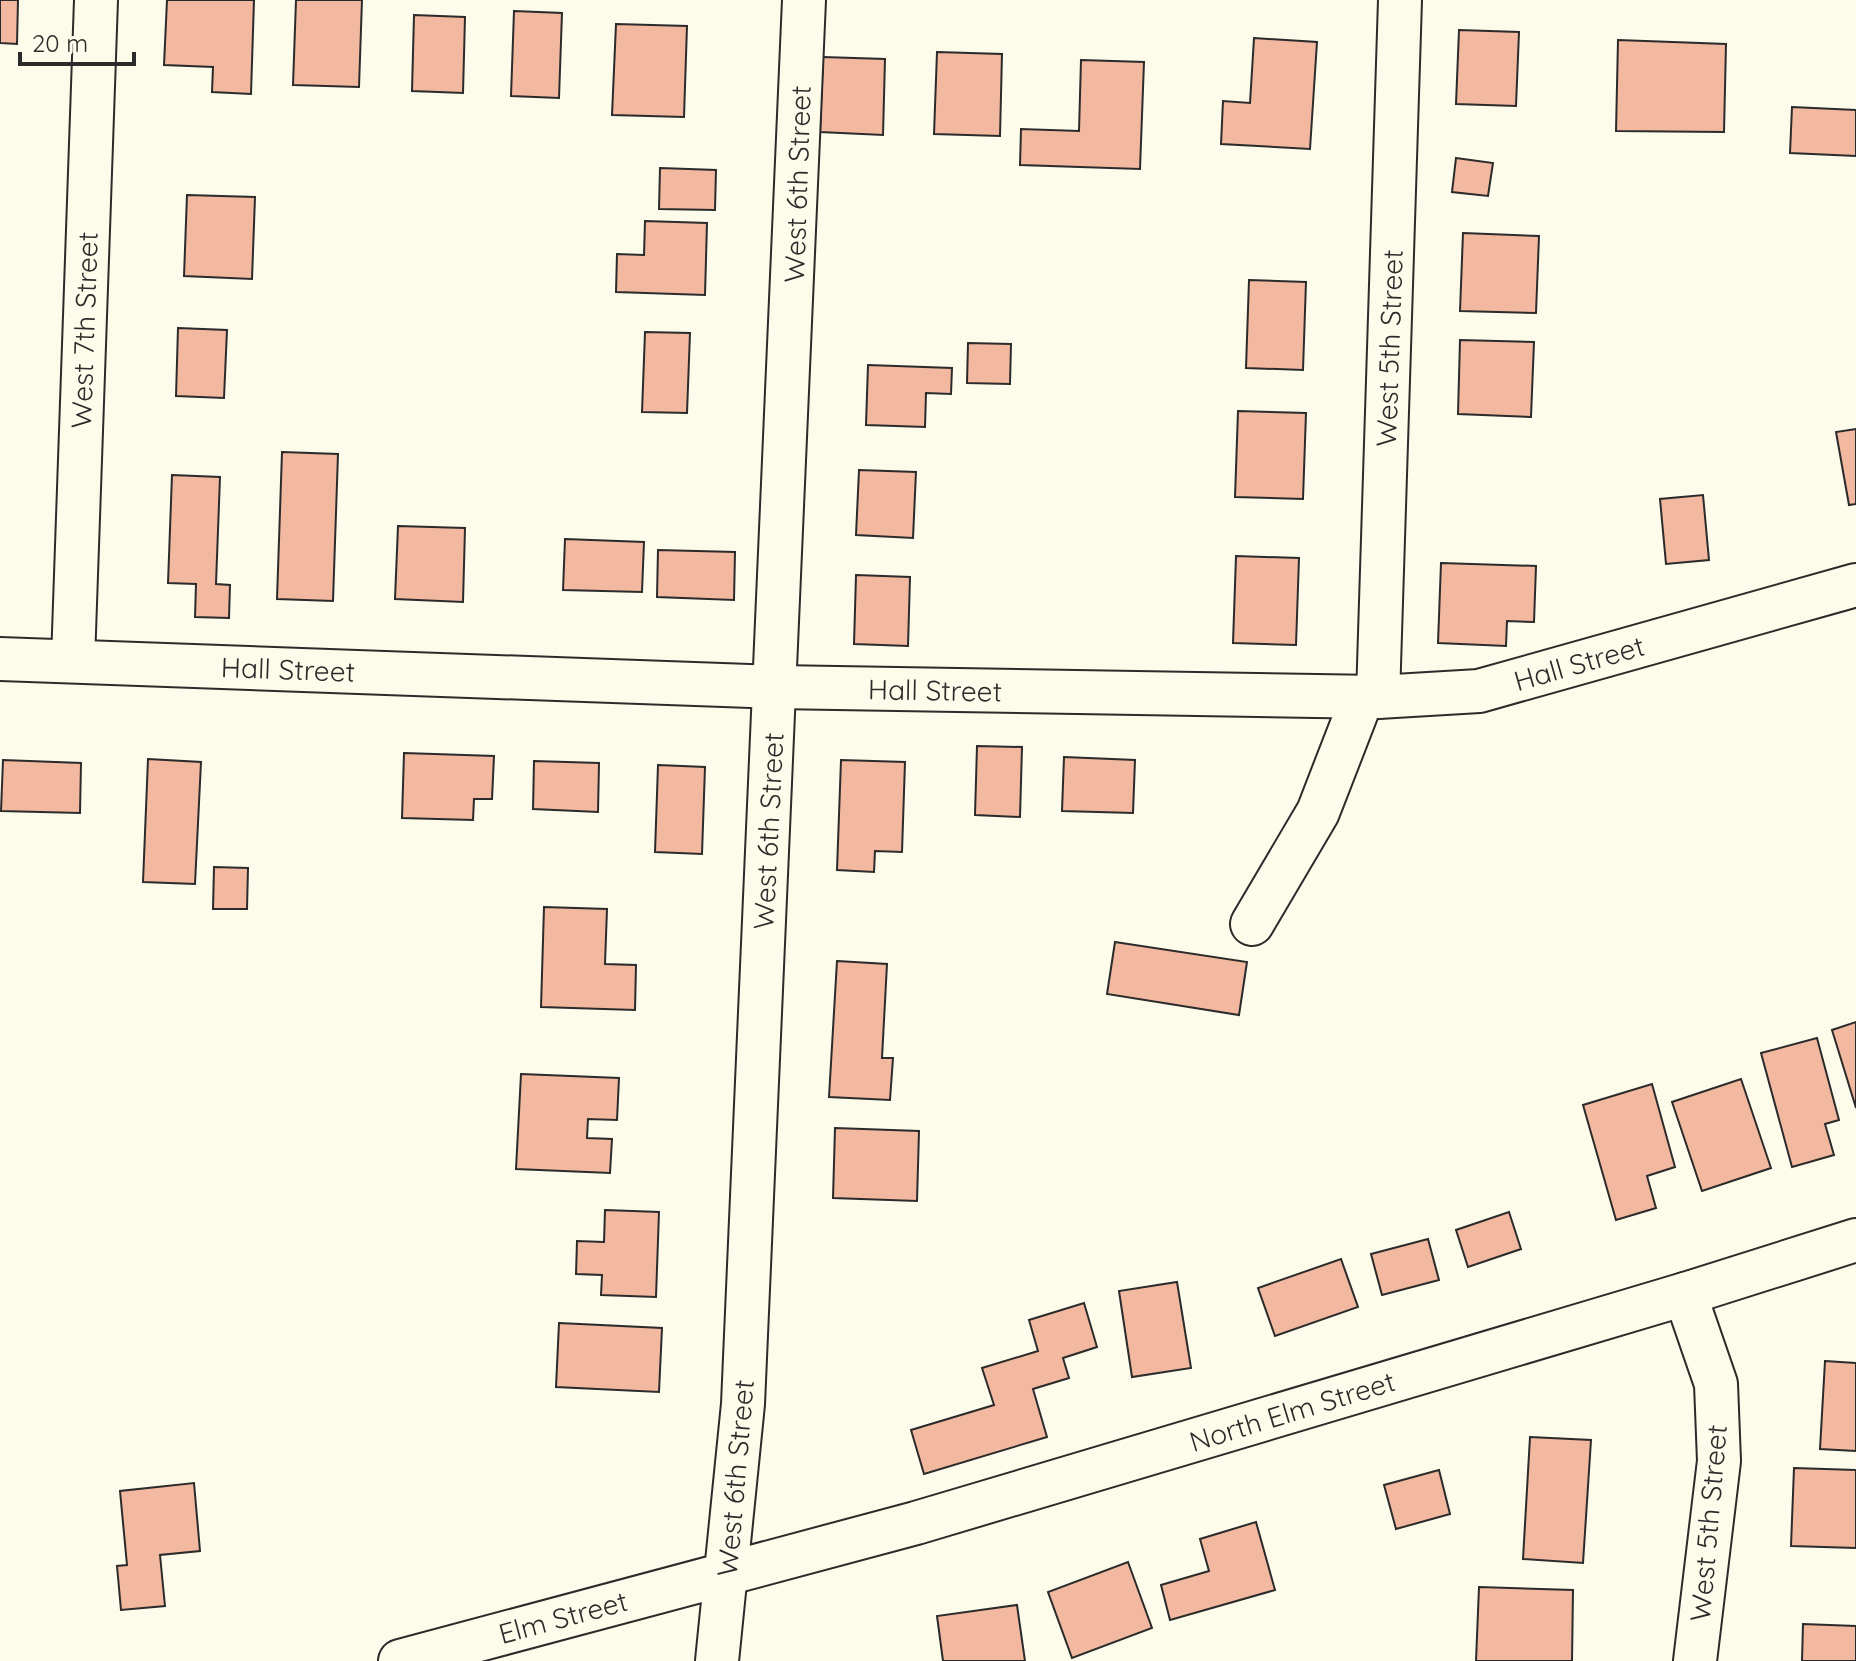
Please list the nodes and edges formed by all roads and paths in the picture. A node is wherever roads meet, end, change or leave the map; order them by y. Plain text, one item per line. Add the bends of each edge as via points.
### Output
1 (96, 0) edge
2 (804, 0) edge
3 (1400, 0) edge
4 (1856, 585) edge
5 (0, 659) edge
6 (73, 661) junction
7 (776, 687) junction
8 (1370, 696) junction
9 (1252, 924) dead end
10 (1856, 1240) edge
11 (1685, 1294) junction
12 (726, 1574) junction
13 (400, 1661) edge
14 (717, 1661) edge
15 (1695, 1661) edge

1 - 6 street, West 7th Street
2 - 7 street, West 6th Street
3 - 8 street, West 5th Street
4 - 8 street, Hall Street via 1479,691
5 - 6 street, Hall Street
6 - 7 street, Hall Street
7 - 8 street, Hall Street
7 - 12 street, West 6th Street via 743,1404
8 - 9 street, West 5th Street via 1318,812
10 - 11 street, North Elm Street
11 - 12 street, North Elm Street via 916,1523
11 - 15 street, West 5th Street via 1716,1384 1719,1461
12 - 13 street, Elm Street
12 - 14 street, West 6th Street

